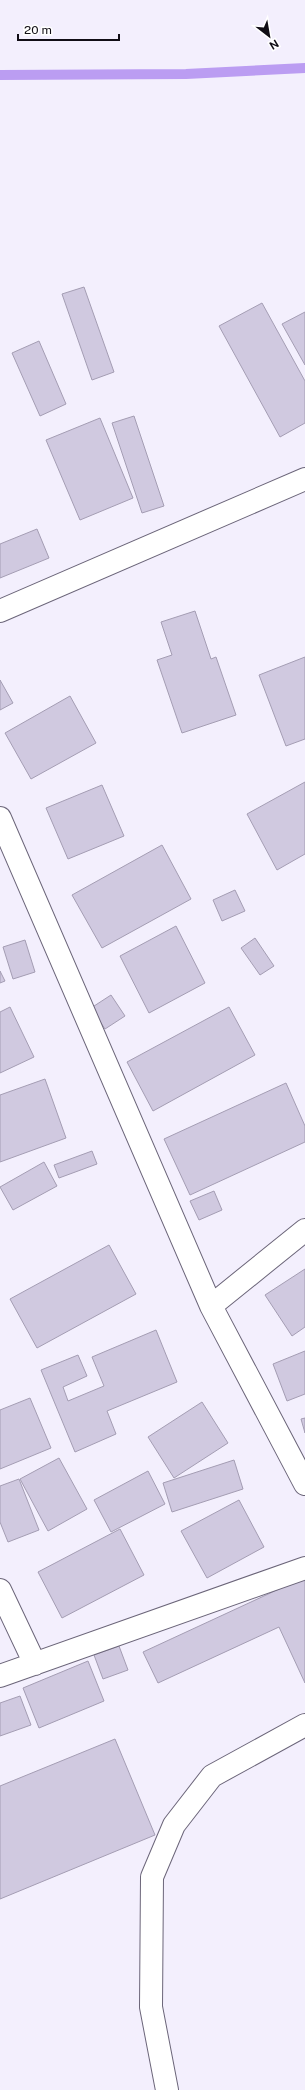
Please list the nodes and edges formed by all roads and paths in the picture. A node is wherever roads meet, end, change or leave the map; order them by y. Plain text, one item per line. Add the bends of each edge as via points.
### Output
1 (305, 479) edge
2 (0, 611) edge
3 (0, 818) edge
4 (305, 1230) edge
5 (211, 1306) junction
6 (305, 1484) edge
7 (305, 1568) edge
8 (0, 1590) edge
9 (35, 1664) junction
10 (0, 1676) edge
11 (305, 1725) edge
12 (167, 2090) edge

1 - 2 street
3 - 5 street
4 - 5 street
5 - 6 street
7 - 9 street
8 - 9 street
9 - 10 street
11 - 12 street via 212,1776 174,1825 152,1877 151,2007

